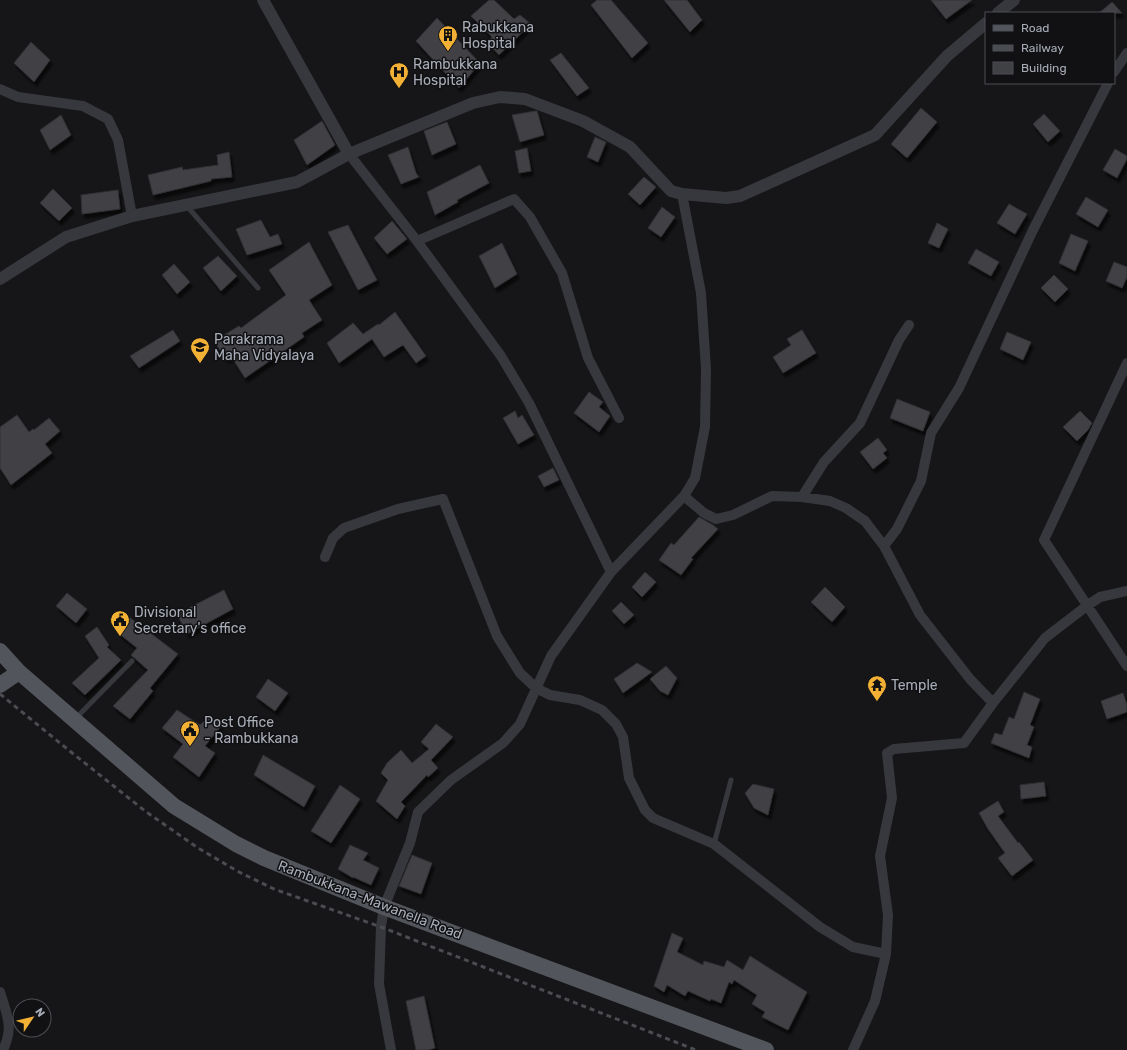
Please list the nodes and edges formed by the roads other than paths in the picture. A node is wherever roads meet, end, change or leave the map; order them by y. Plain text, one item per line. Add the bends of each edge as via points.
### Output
1 (264, 0) edge
2 (1014, 0) edge
3 (999, 12) edge
4 (985, 24) edge
5 (1127, 53) edge
6 (1115, 71) edge
7 (1107, 84) edge
8 (0, 89) edge
9 (349, 154) junction
10 (682, 194) junction
11 (186, 204) junction
12 (132, 216) junction
13 (417, 241) junction
14 (0, 279) edge
15 (258, 288) dead end
16 (909, 325) dead end
17 (1127, 364) edge
18 (618, 418) dead end
19 (684, 496) junction
20 (802, 497) junction
21 (884, 546) junction
22 (325, 557) dead end
23 (611, 572) junction
24 (1127, 591) edge
25 (1088, 605) junction
26 (0, 651) edge
27 (0, 659) edge
28 (132, 661) dead end
29 (1127, 666) edge
30 (19, 672) junction
31 (0, 685) edge
32 (536, 688) junction
33 (993, 703) junction
34 (74, 720) junction
35 (732, 780) dead end
36 (714, 844) junction
37 (384, 907) junction
38 (886, 954) junction
39 (0, 992) edge
40 (3, 1050) edge
41 (391, 1050) edge
42 (766, 1050) edge
43 (853, 1050) edge

1 - 9 street
2 - 3 street
4 - 10 street via 947,56 875,135 740,196 726,198
5 - 6 street
7 - 21 street via 1033,230 959,388 931,432 920,481 897,528
8 - 12 street via 18,97 83,106 108,119 118,140
9 - 10 street via 473,103 500,97 525,99 583,120 630,147 671,191
9 - 11 street via 297,182
9 - 13 street
10 - 19 street via 701,293 706,369 706,427 695,478
11 - 12 street
11 - 15 lane
12 - 14 street via 66,237
13 - 18 street via 514,198 530,217 562,273 588,358
13 - 23 street via 501,356 529,403
16 - 20 street via 899,340 860,423 824,462
17 - 25 street via 1044,540
19 - 20 street via 704,513 716,519 733,515 772,496
19 - 23 street
20 - 21 street via 830,500 846,508 865,522
21 - 33 street via 920,615 970,679
22 - 32 street via 333,538 344,528 398,509 443,499 496,636 520,673
23 - 32 street via 551,656
24 - 25 street via 1100,597
25 - 29 street
25 - 33 street via 1045,638
26 - 30 main road
27 - 30 main road
28 - 34 lane
30 - 31 main road
30 - 34 main road, Rambukkana-Mawanella Road
32 - 36 street via 550,695 580,700 602,710 616,724 623,737 629,778 645,810 653,818
32 - 37 street via 520,724 503,743 451,780 418,812 410,843
33 - 38 street via 964,743 894,749 887,753 892,798 880,856 888,915
34 - 37 main road, Rambukkana-Mawanella Road via 174,806 212,829 264,858
35 - 36 lane
36 - 38 street via 820,927 853,947
37 - 41 street via 379,984
37 - 42 main road, Rambukkana-Mawanella Road
38 - 43 street via 875,1001
39 - 40 street via 10,1025

